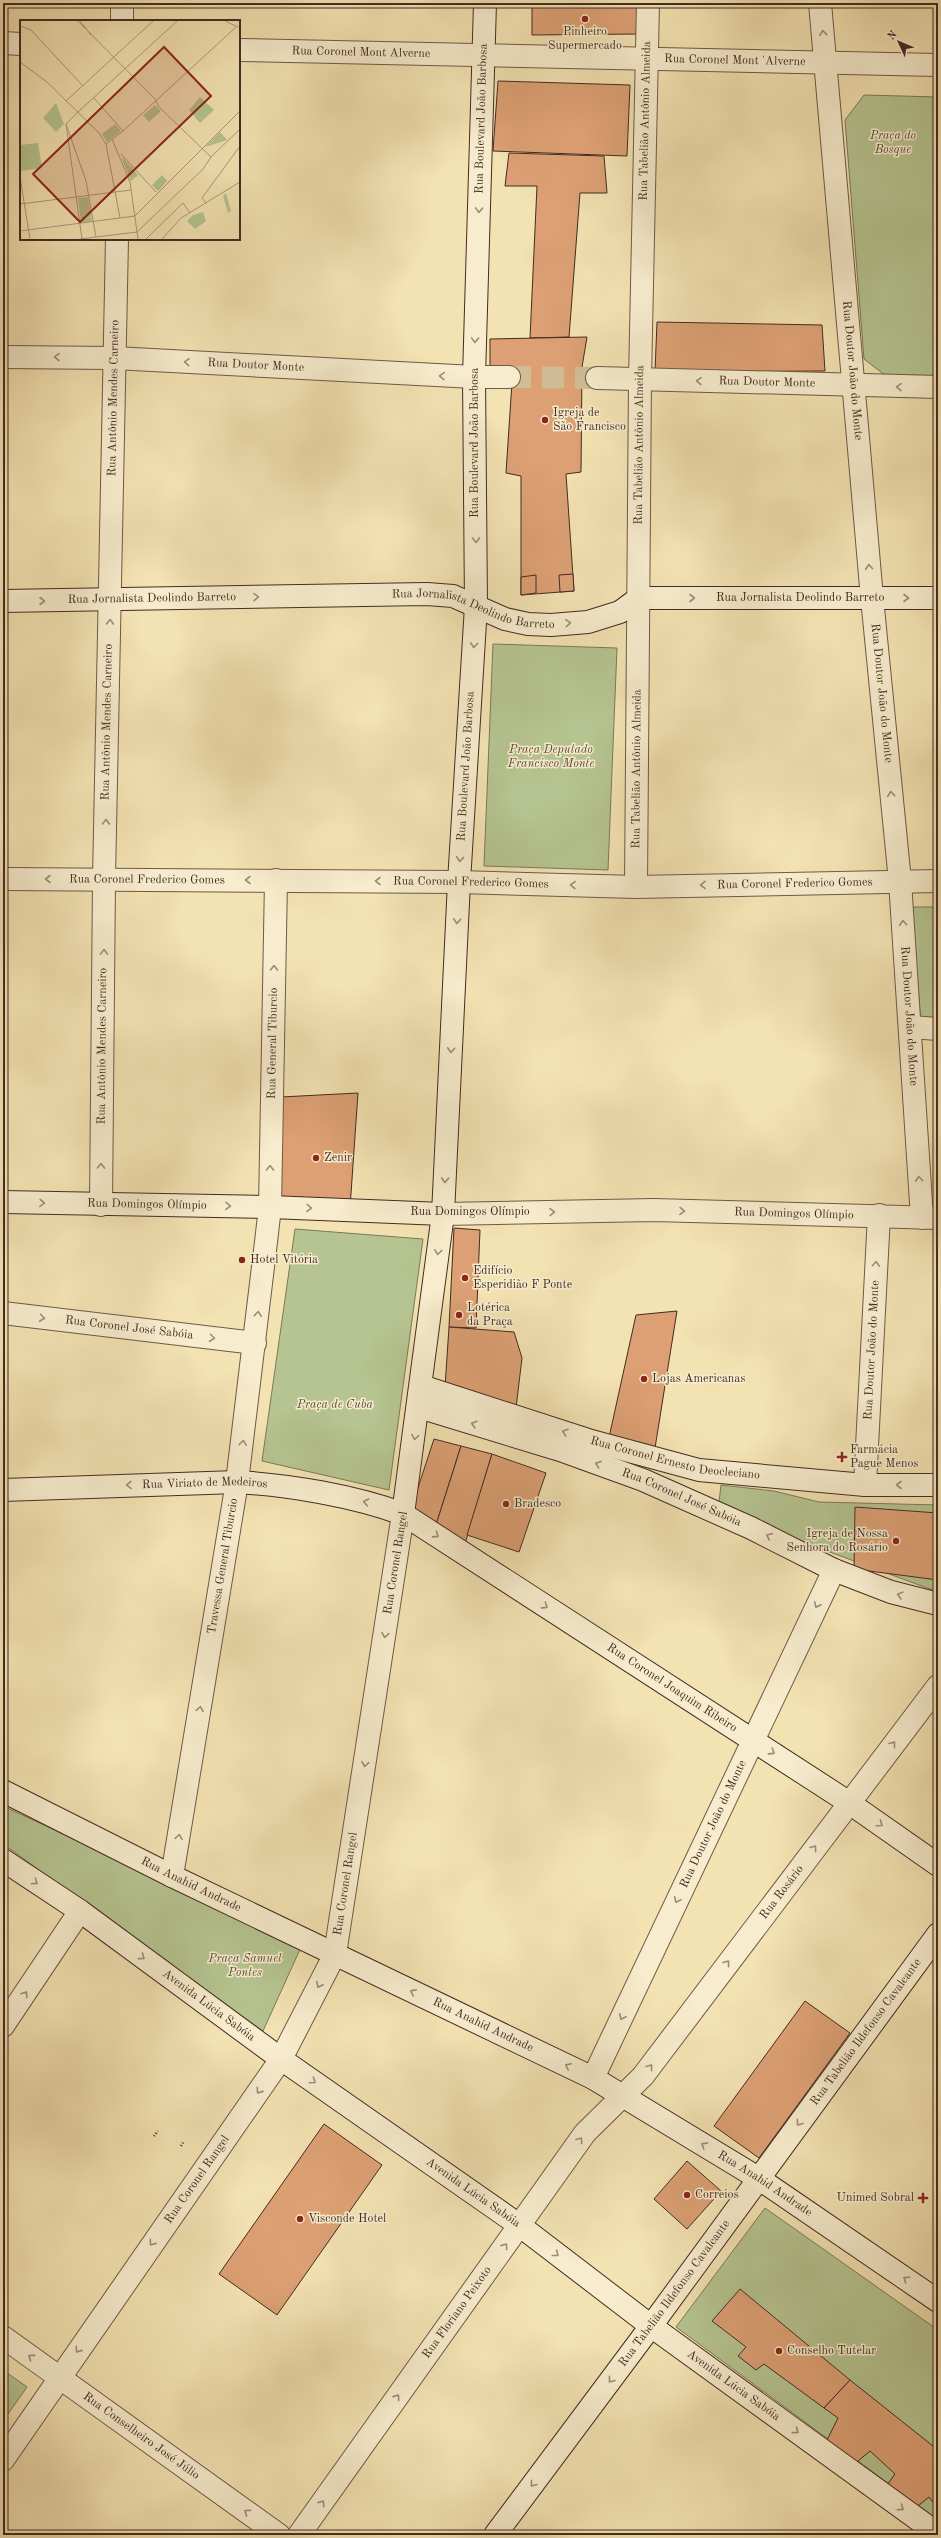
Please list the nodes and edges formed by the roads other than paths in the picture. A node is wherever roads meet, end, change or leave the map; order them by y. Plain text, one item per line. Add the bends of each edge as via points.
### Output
1 (122, 3) edge
2 (485, 3) edge
3 (648, 3) edge
4 (820, 3) edge
5 (122, 20) edge
6 (3, 43) edge
7 (20, 44) edge
8 (240, 50) edge
9 (484, 54) junction
10 (648, 59) junction
11 (826, 64) junction
12 (938, 65) edge
13 (117, 240) edge
14 (3, 357) edge
15 (114, 358) junction
16 (474, 377) junction
17 (509, 377) tunnel mouth
18 (597, 378) tunnel mouth
19 (640, 379) junction
20 (853, 387) junction
21 (938, 387) edge
22 (639, 598) junction
23 (872, 598) junction
24 (938, 598) edge
25 (110, 600) junction
26 (3, 601) edge
27 (476, 606) junction
28 (3, 879) edge
29 (104, 879) junction
30 (276, 880) junction
31 (900, 881) junction
32 (938, 881) edge
33 (459, 882) junction
34 (636, 887) junction
35 (910, 1028) junction
36 (938, 1029) edge
37 (3, 1202) edge
38 (101, 1205) junction
39 (270, 1207) junction
40 (443, 1214) junction
41 (879, 1216) junction
42 (930, 1218) edge
43 (3, 1313) edge
44 (255, 1343) junction
45 (420, 1396) junction
46 (238, 1482) junction
47 (864, 1485) junction
48 (938, 1485) edge
49 (3, 1490) edge
50 (404, 1514) junction
51 (834, 1570) junction
52 (938, 1604) edge
53 (938, 1686) edge
54 (753, 1740) junction
55 (3, 1791) edge
56 (848, 1802) junction
57 (3, 1860) edge
58 (938, 1865) edge
59 (172, 1876) junction
60 (80, 1911) junction
61 (938, 1934) edge
62 (335, 1954) junction
63 (3, 2026) edge
64 (281, 2059) junction
65 (593, 2078) junction
66 (622, 2095) junction
67 (758, 2178) junction
68 (519, 2225) junction
69 (938, 2301) edge
70 (651, 2326) junction
71 (3, 2337) edge
72 (59, 2378) junction
73 (3, 2460) edge
74 (938, 2534) edge
75 (279, 2535) edge
76 (299, 2535) edge
77 (495, 2535) edge

1 - 5 street
2 - 9 street, Rua Boulevard João Barbosa
3 - 10 street, Rua Tabelião Antônio Almeida
11 -> 4 street, Rua Doutor João do Monte
6 - 7 street
8 - 9 street, Rua Coronel Mont Alverne
9 - 10 street, Rua Coronel Mont 'Alverne
9 -> 16 street, Rua Boulevard João Barbosa
10 - 11 street, Rua Coronel Mont 'Alverne
10 - 19 street, Rua Tabelião Antônio Almeida
11 - 12 street, Rua Coronel Mont 'Alverne
11 - 20 street, Rua Doutor João do Monte
13 - 15 street, Rua Antônio Mendes Carneiro
15 -> 14 street, Rua Doutor Monte
16 -> 15 street, Rua Doutor Monte
15 - 25 street, Rua Antônio Mendes Carneiro
16 - 17 street, Rua Doutor Monte
16 -> 27 street, Rua Boulevard João Barbosa
18 - 19 street, Rua Doutor Monte
20 -> 19 street, Rua Doutor Monte
19 - 22 street, Rua Tabelião Antônio Almeida
21 -> 20 street, Rua Doutor Monte
23 -> 20 street, Rua Doutor João do Monte
22 -> 23 street, Rua Jornalista Deolindo Barreto
27 -> 22 street, Rua Jornalista Deolindo Barreto via 506,619 528,624 552,625 588,622 620,612
22 - 34 street, Rua Tabelião Antônio Almeida
23 -> 24 street, Rua Jornalista Deolindo Barreto
31 -> 23 street, Rua Doutor João do Monte
26 -> 25 street, Rua Jornalista Deolindo Barreto
25 -> 27 street, Rua Jornalista Deolindo Barreto via 427,594 452,596
29 -> 25 street, Rua Antônio Mendes Carneiro
27 -> 33 street, Rua Boulevard João Barbosa
29 -> 28 street, Rua Coronel Frederico Gomes
30 -> 29 street, Rua Coronel Frederico Gomes
38 -> 29 street, Rua Antônio Mendes Carneiro
33 -> 30 street, Rua Coronel Frederico Gomes
39 -> 30 street, Rua General Tiburcio
31 - 32 street, Rua Coronel Frederico Gomes
31 -> 34 street, Rua Coronel Frederico Gomes
35 -> 31 street, Rua Doutor João do Monte
34 -> 33 street, Rua Coronel Frederico Gomes
33 -> 40 street, Rua Boulevard João Barbosa
35 - 36 street
42 -> 35 street, Rua Doutor João do Monte
37 -> 38 street, Rua Domingos Olímpio
38 -> 39 street, Rua Domingos Olímpio
39 -> 40 street, Rua Domingos Olímpio
44 -> 39 street, Travessa General Tiburcio
40 -> 41 street, Rua Domingos Olímpio via 654,1210
40 -> 45 street, Rua Coronel Rangel
41 - 42 street, Rua Domingos Olímpio
47 -> 41 street, Rua Doutor João do Monte
43 -> 44 street, Rua Coronel José Sabóia
46 -> 44 street, Travessa General Tiburcio
47 -> 45 street, Rua Coronel Ernesto Deocleciano via 699,1470
45 -> 50 street, Rua Coronel Rangel
51 -> 45 street, Rua Coronel José Sabóia via 777,1540 643,1480
46 -> 49 street, Rua Viriato de Medeiros
50 -> 46 street, Rua Viriato de Medeiros via 372,1504 263,1483
59 -> 46 street, Travessa General Tiburcio
48 -> 47 street, Rua Coronel Ernesto Deocleciano
50 -> 54 street, Rua Coronel Joaquim Ribeiro
50 -> 62 street, Rua Coronel Rangel
52 -> 51 street, Rua Coronel José Sabóia via 891,1592
51 -> 54 street, Rua Doutor João do Monte
56 -> 53 street, Rua Rosário
54 -> 56 street, Rua Coronel Joaquim Ribeiro
54 -> 65 street, Rua Doutor João do Monte
55 - 59 street, Rua Anahid Andrade
56 -> 58 street, Rua Coronel Joaquim Ribeiro
66 -> 56 street, Rua Rosário via 643,2076
57 -> 60 street, Avenida Lúcia Sabóia
59 - 62 street, Rua Anahid Andrade
63 -> 60 street
60 -> 64 street, Avenida Lúcia Sabóia
61 -> 67 street, Rua Tabelião Ildefonso Cavalcante
62 -> 64 street, Rua Coronel Rangel
65 -> 62 street, Rua Anahid Andrade
64 -> 68 street, Avenida Lúcia Sabóia
64 -> 72 street, Rua Coronel Rangel
65 - 66 street, Rua Anahid Andrade
67 -> 66 street, Rua Anahid Andrade
68 -> 66 street, Rua Floriano Peixoto via 585,2133
69 -> 67 street, Rua Anahid Andrade
67 - 70 street, Rua Tabelião Ildefonso Cavalcante
68 -> 70 street, Avenida Lúcia Sabóia
76 -> 68 street, Rua Floriano Peixoto
70 -> 74 street, Avenida Lúcia Sabóia
70 -> 77 street, Rua Tabelião Ildefonso Cavalcante
72 -> 71 street, Rua Conselheiro José Júlio
72 - 73 street, Rua Coronel Rangel
75 -> 72 street, Rua Conselheiro José Júlio

